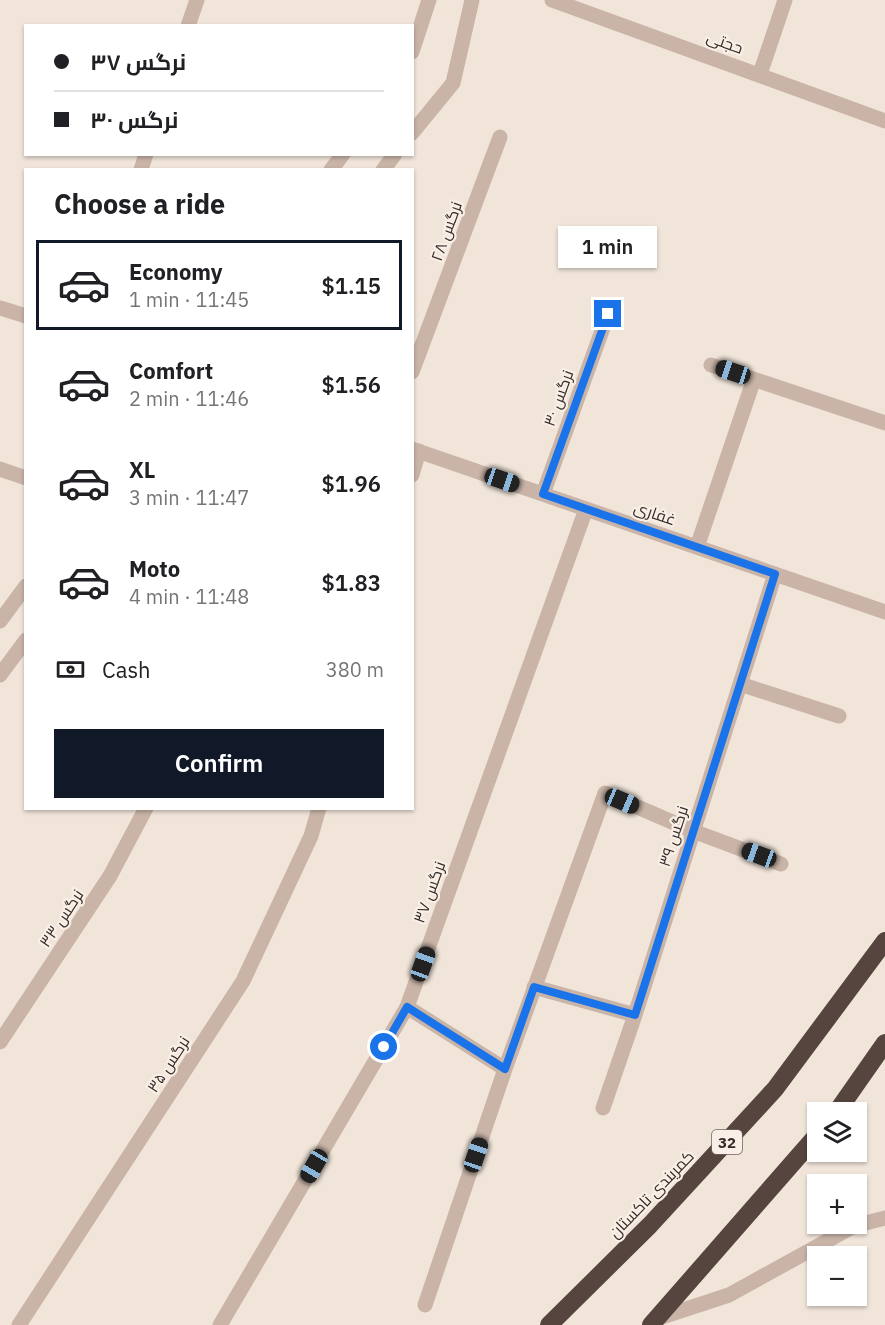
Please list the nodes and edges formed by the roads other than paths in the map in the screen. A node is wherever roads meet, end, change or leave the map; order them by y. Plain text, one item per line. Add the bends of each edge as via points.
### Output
1 (197, 0) edge
2 (429, 0) edge
3 (472, 0) edge
4 (552, 0) edge
5 (784, 0) edge
6 (189, 24) edge
7 (414, 46) edge
8 (760, 74) junction
9 (885, 121) edge
10 (414, 131) edge
11 (500, 137) dead end
12 (0, 308) edge
13 (608, 314) dead end
14 (24, 315) edge
15 (711, 365) dead end
16 (414, 367) edge
17 (754, 380) junction
18 (885, 423) edge
19 (416, 450) edge
20 (0, 469) edge
21 (24, 477) edge
22 (543, 494) junction
23 (586, 509) junction
24 (697, 547) junction
25 (775, 574) junction
26 (24, 589) edge
27 (885, 612) edge
28 (0, 621) edge
29 (24, 643) edge
30 (0, 674) edge
31 (740, 684) junction
32 (838, 716) dead end
33 (145, 810) edge
34 (318, 810) edge
35 (693, 831) junction
36 (781, 864) dead end
37 (885, 941) edge
38 (534, 987) junction
39 (407, 1007) junction
40 (635, 1015) junction
41 (0, 1042) edge
42 (885, 1043) edge
43 (505, 1069) junction
44 (844, 1102) edge
45 (603, 1108) dead end
46 (807, 1147) edge
47 (885, 1218) edge
48 (425, 1305) dead end
49 (655, 1321) edge
50 (20, 1325) edge
51 (220, 1325) edge
52 (549, 1325) edge

1 - 6 street
2 - 7 street
3 - 10 street via 453,83
4 - 8 street, حجتی
5 - 8 street
8 - 9 street, حجتی
11 - 16 street, نرگس ۲۸
12 - 14 street
13 - 22 street, نرگس ۳۰
15 - 17 street
17 - 18 street
17 - 24 street
19 - 22 street, غفاری
20 - 21 street
22 - 23 street, غفاری
23 - 24 street, غفاری
23 - 39 street, نرگس ۳۷
24 - 25 street, غفاری
25 - 27 street, غفاری
25 - 31 street, نرگس ۳۹
26 - 28 street
29 - 30 street
31 - 32 street
31 - 35 street, نرگس ۳۹
33 - 41 street, نرگس ۳۳ via 111,876
34 - 50 street, نرگس ۳۵ via 311,836 243,981
35 - 36 street
35 - 38 street via 605,793
35 - 40 street, نرگس ۳۹
37 - 52 highway, کمربندی تاکستان / 32 via 775,1089 650,1225
38 - 40 street
38 - 43 street
39 - 43 street
39 - 51 street, نرگس ۳۷
40 - 45 street, نرگس ۳۹
42 - 44 highway
43 - 48 street
46 - 49 highway
47 - 49 street via 854,1226 729,1296

